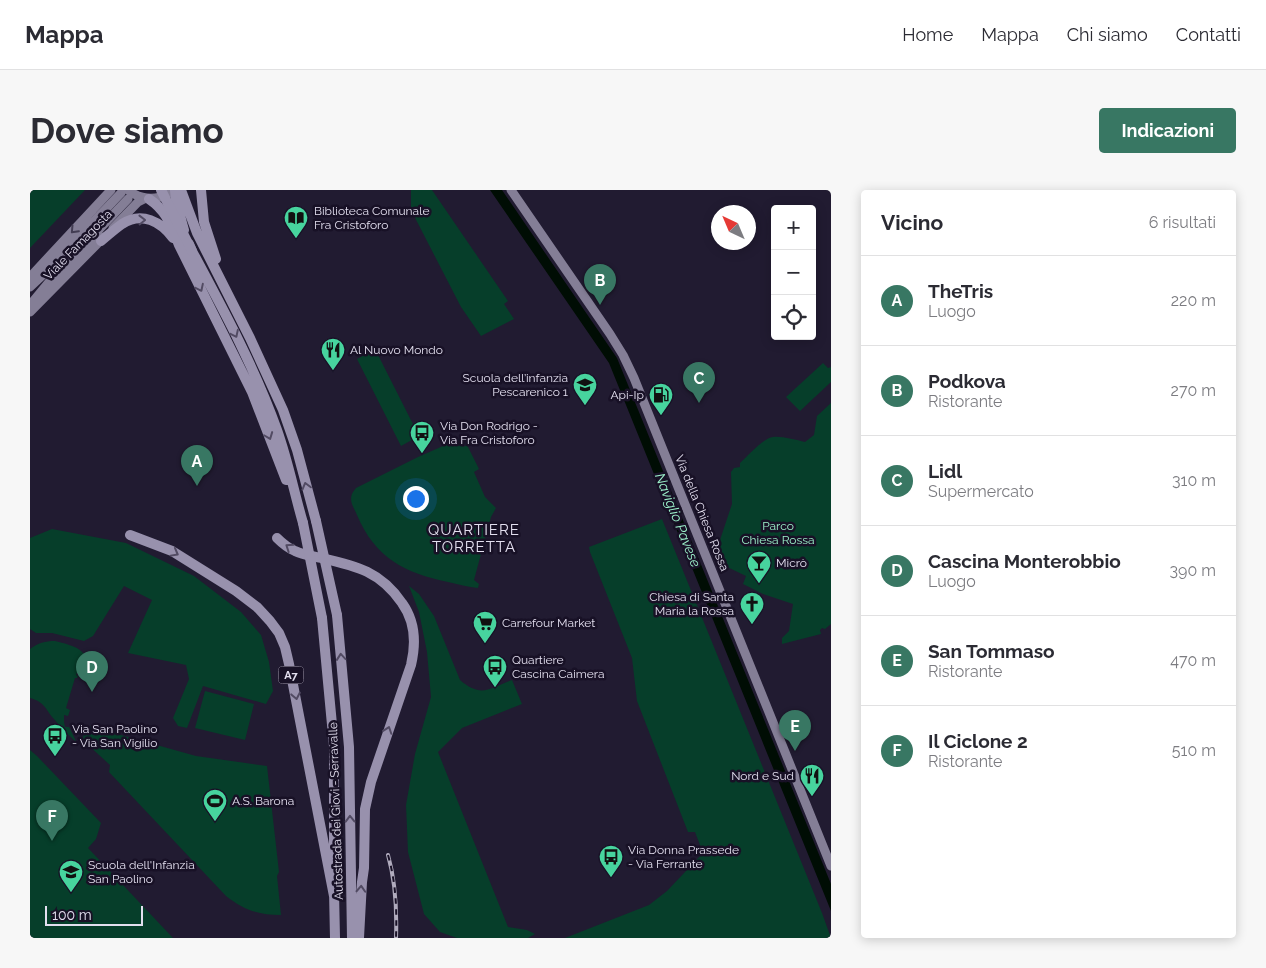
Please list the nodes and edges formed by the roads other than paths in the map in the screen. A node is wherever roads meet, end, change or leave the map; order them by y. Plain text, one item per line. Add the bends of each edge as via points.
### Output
1 (111, 190) edge
2 (161, 190) edge
3 (174, 190) edge
4 (181, 190) edge
5 (201, 190) edge
6 (511, 190) edge
7 (126, 194) edge
8 (148, 199) junction
9 (101, 241) junction
10 (179, 245) junction
11 (192, 251) junction
12 (30, 277) edge
13 (30, 287) edge
14 (30, 305) edge
15 (30, 312) edge
16 (250, 338) junction
17 (298, 506) junction
18 (130, 535) dead end
19 (277, 538) dead end
20 (831, 866) edge
21 (334, 896) junction
22 (334, 938) edge
23 (352, 938) edge
24 (359, 938) edge

1 -> 12 main road, Viale Famagosta
2 - 11 highway, A7, bridge
3 - 8 main road, Viale Famagosta via 160,198
3 - 11 highway, bridge
4 - 16 highway via 197,233
5 - 16 highway via 204,222 213,251 240,308
6 - 20 main road, Via della Chiesa Rossa via 610,334 634,378
7 - 8 main road
7 - 13 main road, Viale Famagosta
7 - 14 main road, Viale Famagosta
8 - 9 main road, Viale Famagosta via 136,204
8 - 10 highway via 164,212
9 -> 10 highway via 123,223 143,218 158,223
9 - 15 main road, Viale Famagosta
10 -> 17 highway via 252,392
11 -> 17 highway, A7 via 256,378 274,422
23 -> 16 highway, Autostrada dei Giovi - Serravalle, bridge via 349,747 337,615 297,450 283,410
17 - 21 highway, Autostrada dei Giovi - Serravalle / A7, bridge via 322,618 334,746
18 -> 21 highway, A7 via 172,551 236,591 257,607 279,633 289,664
24 -> 19 highway via 365,809 371,782 411,665 414,651 411,621 396,594 373,574 296,552
21 - 22 highway, Autostrada dei Giovi - Serravalle / A7

